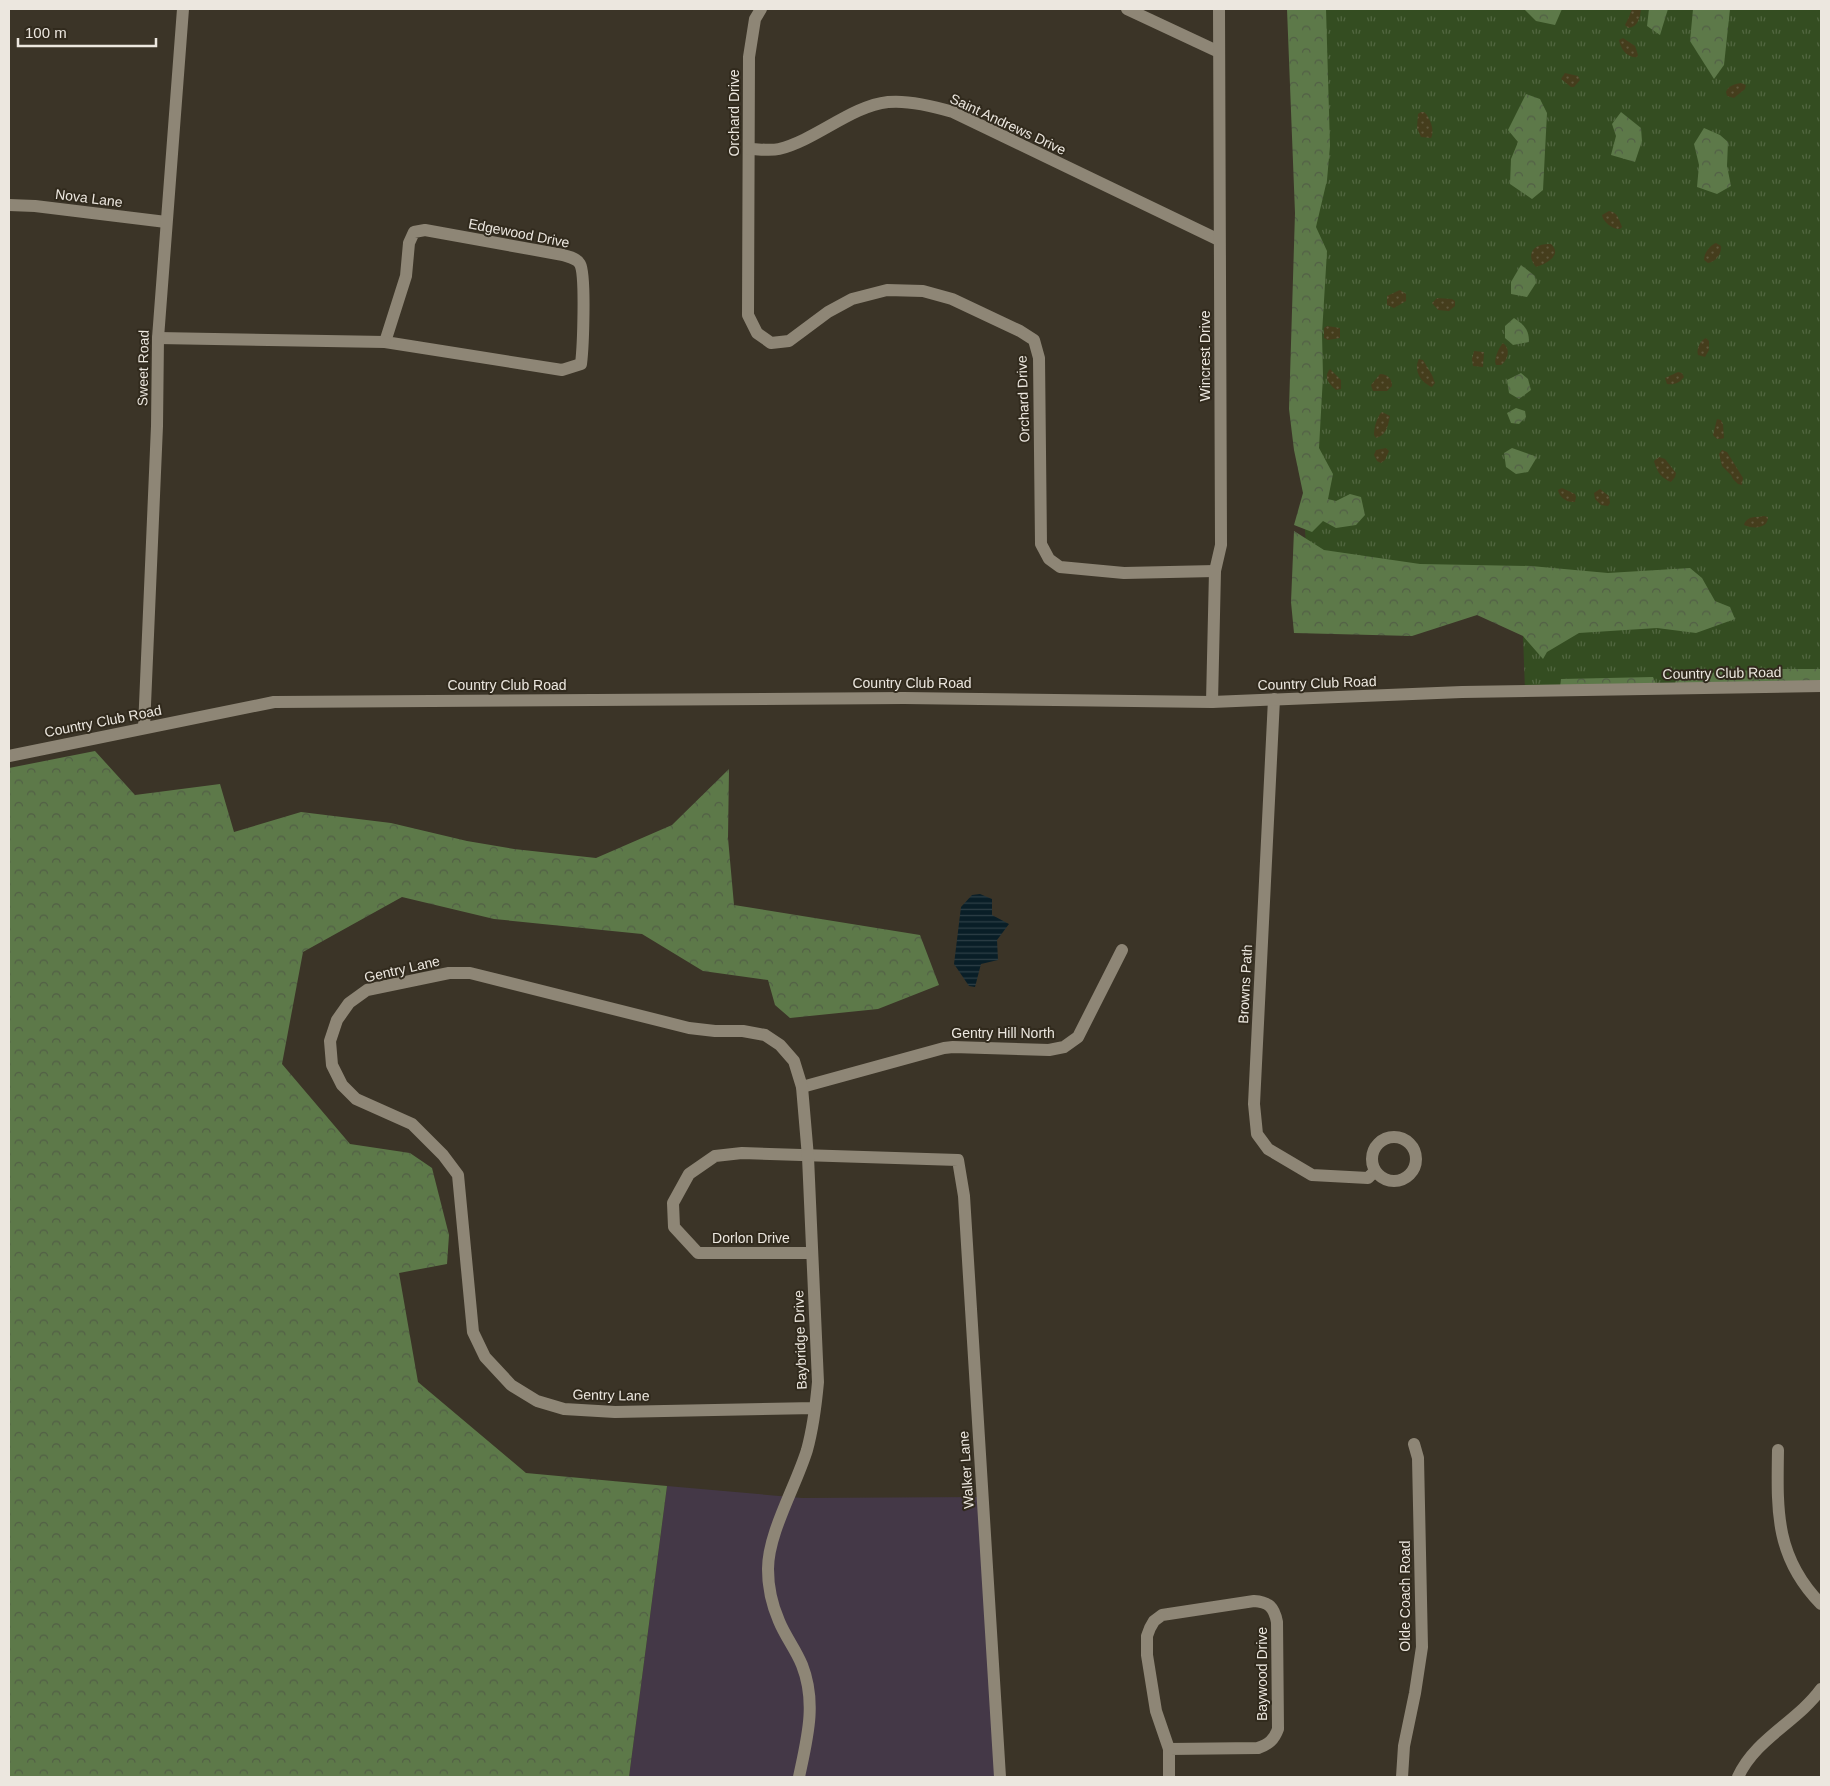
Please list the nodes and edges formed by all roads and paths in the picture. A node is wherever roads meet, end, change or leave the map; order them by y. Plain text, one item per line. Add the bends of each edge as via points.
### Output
1 (182, 9) edge
2 (760, 9) edge
3 (1127, 9) edge
4 (1219, 9) edge
5 (1219, 52) junction
6 (749, 149) junction
7 (9, 205) edge
8 (166, 222) junction
9 (1219, 240) junction
10 (158, 338) junction
11 (385, 342) junction
12 (1214, 571) junction
13 (1821, 686) edge
14 (1274, 699) junction
15 (1212, 702) junction
16 (144, 728) junction
17 (9, 756) edge
18 (1122, 950) dead end
19 (802, 1086) junction
20 (808, 1156) junction
21 (1375, 1171) dead end
22 (812, 1252) junction
23 (815, 1408) junction
24 (1414, 1444) dead end
25 (1778, 1450) dead end
26 (1821, 1604) edge
27 (1821, 1689) edge
28 (1169, 1749) junction
29 (799, 1777) edge
30 (1000, 1777) edge
31 (1169, 1777) edge
32 (1402, 1777) edge
33 (1738, 1777) edge

1 - 8 street, Sweet Road
2 - 6 street, Orchard Drive via 755,19 749,57
3 - 5 street
4 - 5 street, Wincrest Drive
5 - 9 street, Wincrest Drive
6 - 9 street, Saint Andrews Drive via 777,150 798,143 868,107 889,102 934,107 952,112
6 - 12 street, Orchard Drive via 748,315 757,333 771,343 788,341 852,299 887,290 923,291 952,298 1020,331 1034,340 1039,358 1041,544 1049,559 1060,567 1124,573
7 - 8 street, Nova Lane
8 - 10 street, Sweet Road
9 - 12 street, Wincrest Drive via 1221,545
10 - 11 street, Edgewood Drive
10 - 16 street, Sweet Road via 158,426
11 - 11 street, Edgewood Drive via 562,370 581,364 582,266 563,255 425,230 414,232 409,243 406,276
12 - 15 street, Wincrest Drive
13 - 14 street, Country Club Road via 1462,692
14 - 15 street, Country Club Road
14 - 21 street, Browns Path via 1254,1104 1258,1134 1268,1149 1312,1175 1368,1178
15 - 16 street, Country Club Road via 904,698 274,702
16 - 17 street, Country Club Road
18 - 19 street, Gentry Hill North via 1078,1037 1064,1047 1049,1050 944,1048
19 - 20 street, Gentry Lane
19 - 23 street, Gentry Lane via 794,1061 780,1045 765,1035 689,1028 470,973 449,973 367,990 349,1003 337,1020 330,1040 332,1065 342,1085 356,1099 412,1124 458,1175 472,1332 485,1357 512,1385 537,1401 564,1410
20 - 22 street, Baybridge Drive
20 - 22 street, Dorlon Drive via 742,1153 714,1156 689,1174 673,1203 673,1211 674,1227 698,1253
20 - 30 street, Walker Lane via 958,1160 964,1196
22 - 23 street, Baybridge Drive via 818,1382
23 - 29 street, Baybridge Drive via 807,1449 771,1545 768,1567 768,1588 778,1620 802,1665 808,1688 810,1728
24 - 32 street, Olde Coach Road via 1418,1458 1422,1647 1404,1746
25 - 26 street via 1779,1519 1783,1542 1800,1579
27 - 33 street via 1788,1724 1757,1748
28 - 28 street, Baywood Drive via 1151,1686 1147,1636 1154,1621 1162,1615 1254,1601 1271,1605 1277,1622 1278,1729 1275,1737 1258,1748
28 - 31 street, Baywood Drive

